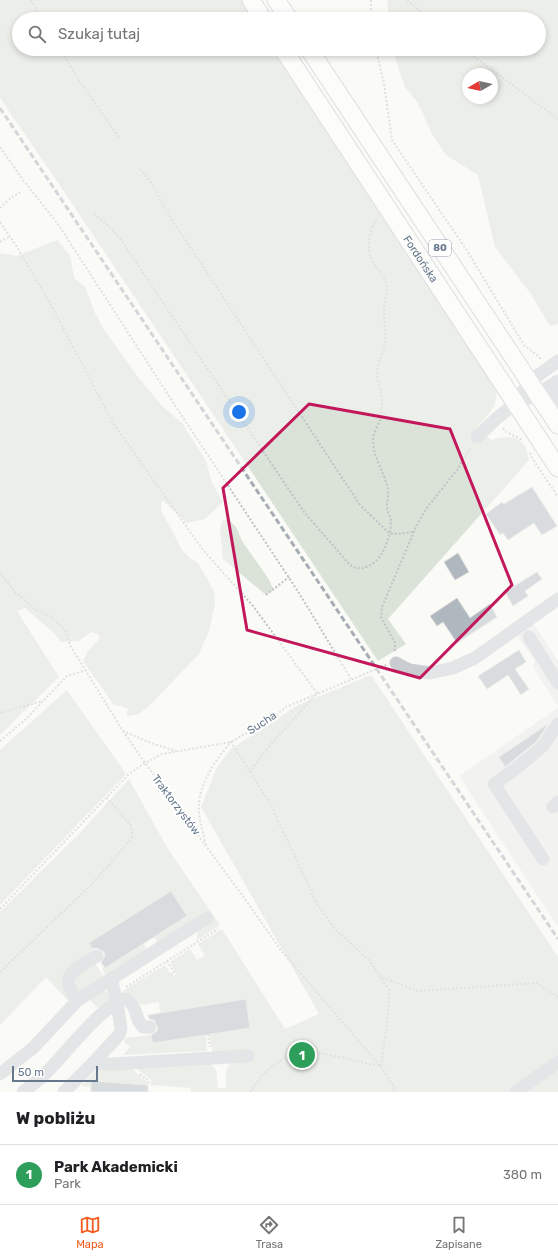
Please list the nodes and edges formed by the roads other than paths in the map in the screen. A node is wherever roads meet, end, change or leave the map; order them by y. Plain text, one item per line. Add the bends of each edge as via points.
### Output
1 (251, 0) edge
2 (276, 0) edge
3 (259, 12) edge
4 (284, 12) edge
5 (288, 56) edge
6 (313, 56) edge
7 (553, 364) edge
8 (558, 381) edge
9 (533, 388) junction
10 (515, 404) junction
11 (556, 423) edge
12 (477, 437) road end
13 (558, 468) edge
14 (558, 599) edge
15 (529, 637) dead end
16 (396, 663) road end
17 (558, 683) edge
18 (558, 724) edge
19 (543, 859) dead end
20 (207, 918) dead end
21 (97, 956) dead end
22 (111, 979) junction
23 (78, 1000) junction
24 (117, 1002) junction
25 (150, 1027) dead end
26 (248, 1056) dead end
27 (558, 1062) edge
28 (93, 1064) junction
29 (0, 1074) edge
30 (23, 1092) edge
31 (64, 1092) edge
32 (516, 1092) edge

1 - 3 main road
2 - 4 main road
5 - 10 main road, Fordońska / 80
6 - 9 main road, Fordońska / 80
7 - 9 street
8 - 9 street
8 - 11 street
9 - 10 street
9 - 11 main road, Fordońska / 80
10 - 12 street
10 - 13 main road, Fordońska / 80
14 - 16 street via 475,658 453,668 430,673 409,670
15 - 17 street
18 - 19 street via 543,746 494,784
20 - 22 street
21 - 23 street via 71,972 68,985
22 - 23 street
22 - 24 street
23 - 29 street via 33,1048
24 - 25 street via 126,999 134,1005 140,1024 143,1027
24 - 28 street via 121,1028 119,1035
24 - 30 street via 98,1018 46,1074
26 - 28 street
27 - 32 street
28 - 31 street

